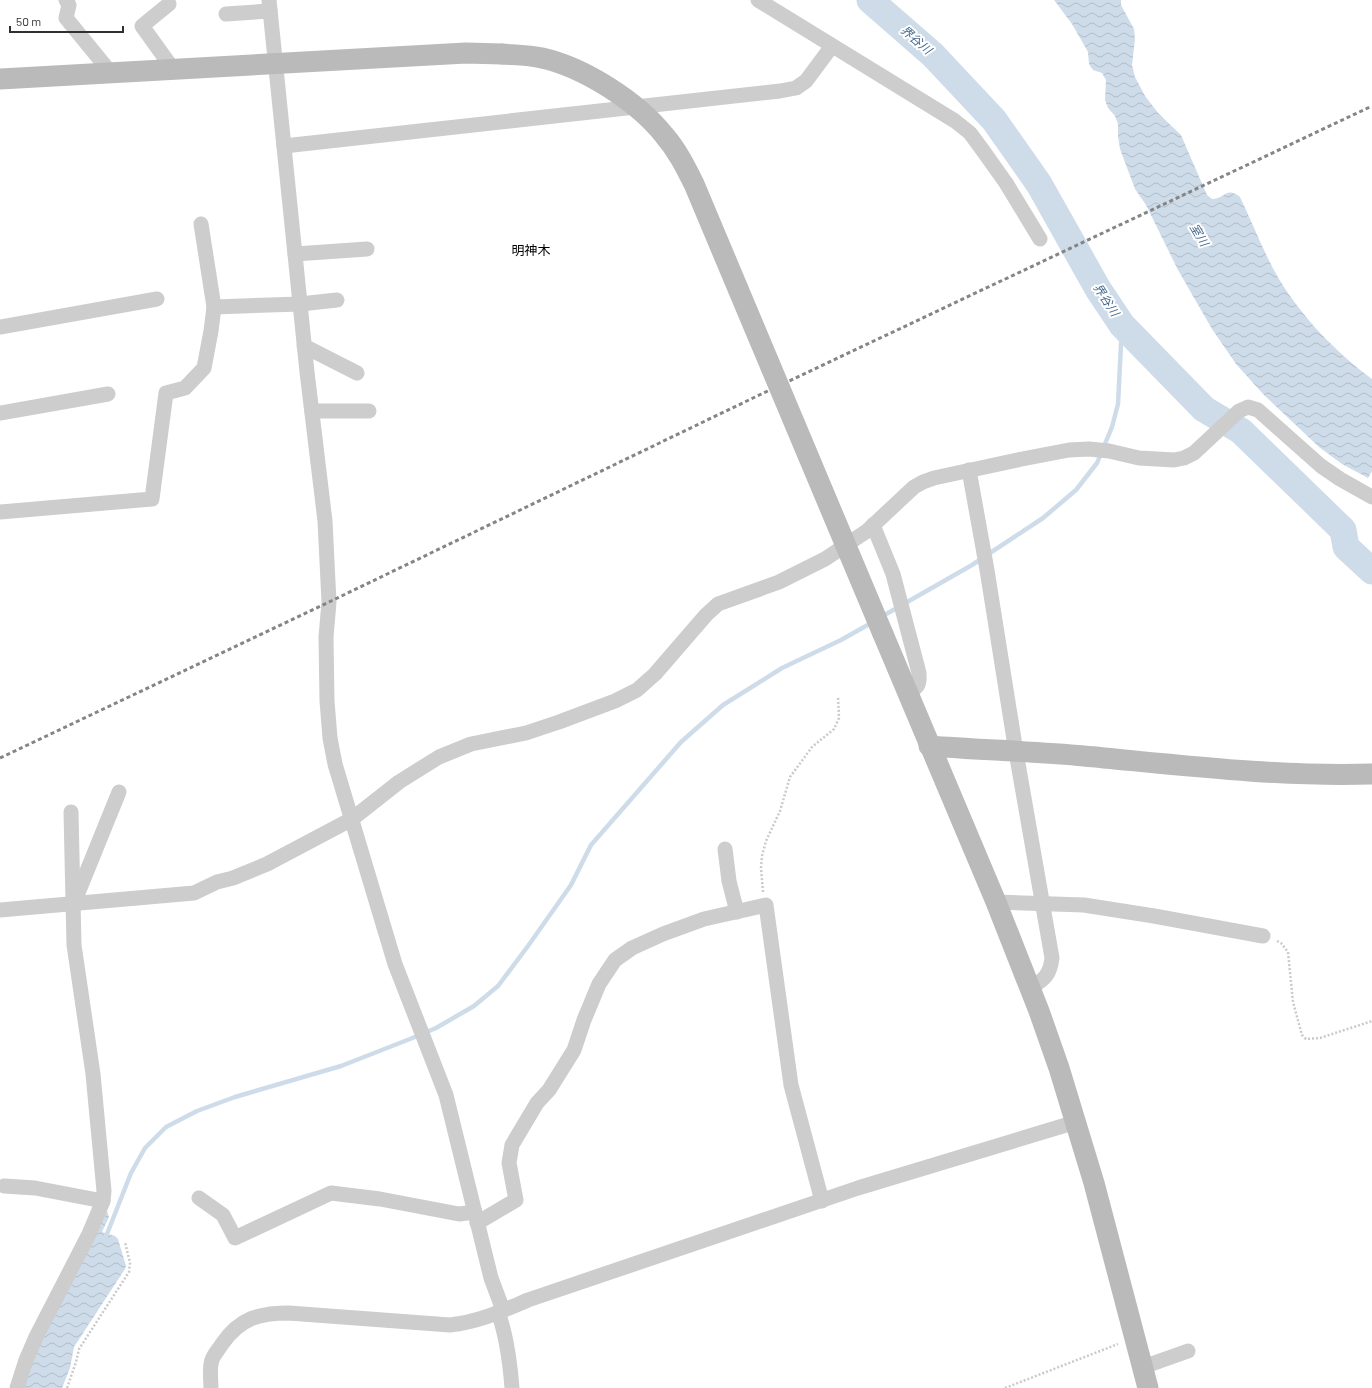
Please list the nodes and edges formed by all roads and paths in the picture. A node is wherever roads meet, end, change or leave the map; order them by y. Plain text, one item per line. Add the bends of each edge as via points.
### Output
1 (66, 0) edge
2 (758, 0) edge
3 (169, 4) dead end
4 (269, 5) edge
5 (226, 14) dead end
6 (832, 46) junction
7 (276, 64) junction
8 (173, 69) junction
9 (111, 73) junction
10 (0, 79) edge
11 (284, 146) junction
12 (201, 224) dead end
13 (1040, 238) dead end
14 (367, 248) dead end
15 (295, 254) junction
16 (157, 300) dead end
17 (337, 300) dead end
18 (300, 304) junction
19 (214, 307) junction
20 (0, 327) edge
21 (304, 346) junction
22 (357, 373) dead end
23 (108, 394) dead end
24 (312, 411) junction
25 (369, 411) dead end
26 (0, 413) edge
27 (969, 470) junction
28 (1372, 497) edge
29 (0, 512) edge
30 (873, 525) junction
31 (908, 694) junction
32 (838, 696) dead end
33 (929, 746) junction
34 (1016, 752) junction
35 (1372, 774) edge
36 (119, 792) dead end
37 (72, 812) dead end
38 (352, 819) junction
39 (725, 849) dead end
40 (996, 902) junction
41 (73, 904) junction
42 (1044, 904) junction
43 (766, 905) junction
44 (0, 910) edge
45 (737, 912) junction
46 (1264, 936) joint
47 (1030, 988) junction
48 (1372, 1021) edge
49 (1076, 1122) junction
50 (4, 1186) dead end
51 (199, 1198) dead end
52 (822, 1200) junction
53 (103, 1201) junction
54 (476, 1217) junction
55 (125, 1242) dead end
56 (501, 1311) junction
57 (1135, 1337) junction
58 (1188, 1351) dead end
59 (1143, 1367) junction
60 (17, 1388) edge
61 (67, 1388) edge
62 (210, 1388) edge
63 (512, 1388) edge
64 (1005, 1388) edge
65 (1148, 1388) edge

1 - 9 street via 69,5 66,18
2 - 6 street
3 - 8 street via 142,26
4 - 5 street
4 - 7 street
6 - 11 street via 806,81 796,88 780,92
6 - 13 street via 970,133 1006,183
7 - 8 street
7 - 11 street
7 - 31 street, bridge via 466,53 541,58 569,66 596,80 641,111 664,134 694,184
8 - 9 street
9 - 10 street
11 - 15 street
12 - 19 street
14 - 15 street
15 - 18 street
16 - 20 street
17 - 18 street
18 - 19 street
18 - 21 street
19 - 29 street via 204,368 184,388 166,393 152,499
21 - 22 street
21 - 24 street
23 - 26 street
24 - 25 street
24 - 38 street via 325,521 329,602 326,637 330,738
27 - 28 street via 1069,450 1102,450 1139,458 1184,458 1194,453 1239,410 1248,407 1258,410 1320,466
27 - 30 street via 923,482
27 - 34 street
30 - 31 street via 893,574 919,673 920,683
30 - 38 street via 809,568 718,604 655,674 637,690 560,722 526,733 471,744 439,757 399,782
31 - 33 street
32 - 43 path via 839,718 834,729 812,747 790,777 780,811 766,841 761,868
33 - 34 street
33 - 40 street
34 - 35 street via 1283,773
34 - 42 street
36 - 41 street
37 - 41 street
38 - 41 street via 267,864 194,893
38 - 54 street via 394,964 446,1095
39 - 45 street via 729,881
40 - 42 street
40 - 47 street
41 - 44 street
41 - 53 street via 74,945 93,1074 103,1175
42 - 46 street via 1084,905
42 - 47 street via 1052,958 1050,970 1043,980
43 - 45 street
43 - 52 street via 791,1085
45 - 54 street via 704,919 663,934 632,948 616,960 599,984 574,1050 549,1090 537,1103 512,1145 509,1162 516,1200
46 - 48 path via 1281,943 1288,952 1293,1002 1302,1035 1306,1040
47 - 49 street
49 - 52 street
49 - 57 street
50 - 53 street via 35,1188
51 - 54 street via 223,1215 235,1238 331,1193 380,1199
52 - 56 street
53 - 60 street via 89,1234 36,1336
54 - 56 street
55 - 61 path via 130,1263 129,1272 79,1349
56 - 62 street via 466,1324 450,1325 290,1313 260,1315 250,1318 228,1335 219,1348 212,1361
56 - 63 street via 510,1357
57 - 59 street
57 - 64 path
58 - 59 street
59 - 65 street

